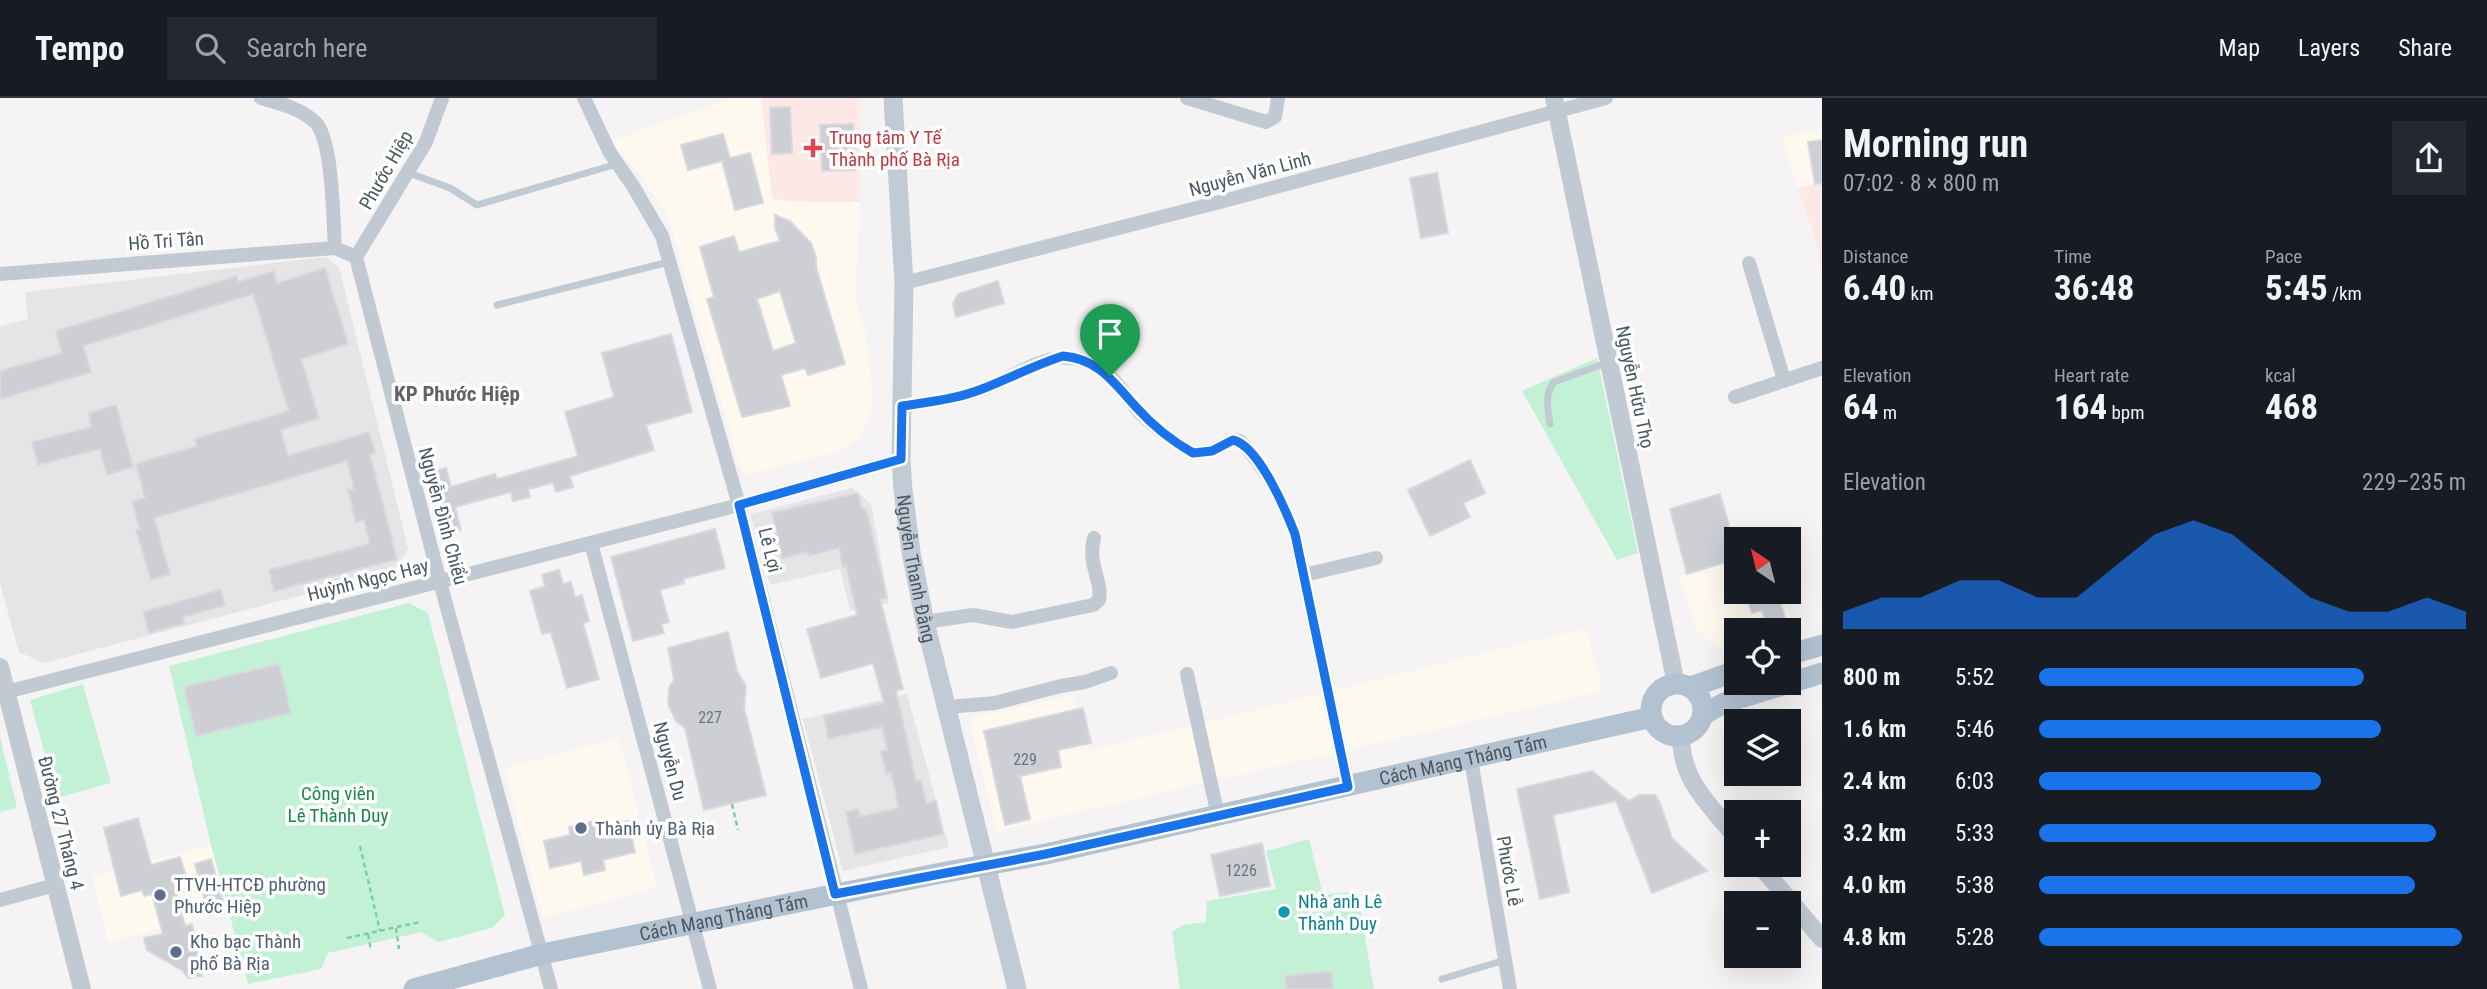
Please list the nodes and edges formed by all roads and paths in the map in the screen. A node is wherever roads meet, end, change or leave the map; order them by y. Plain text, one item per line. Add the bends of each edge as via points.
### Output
1 (261, 98) edge
2 (442, 98) edge
3 (584, 98) edge
4 (894, 98) edge
5 (1187, 98) edge
6 (1279, 98) edge
7 (1606, 98) edge
8 (1556, 104) edge
9 (618, 164) junction
10 (409, 173) junction
11 (335, 248) junction
12 (356, 257) junction
13 (670, 261) junction
14 (1749, 263) dead end
15 (0, 274) edge
16 (904, 283) junction
17 (497, 305) dead end
18 (1609, 362) junction
19 (1822, 368) edge
20 (1784, 380) junction
21 (1735, 397) dead end
22 (902, 406) junction
23 (1550, 424) dead end
24 (901, 459) junction
25 (739, 505) junction
26 (1094, 538) dead end
27 (591, 543) junction
28 (1376, 558) dead end
29 (1304, 575) junction
30 (440, 582) junction
31 (925, 622) junction
32 (1822, 645) edge
33 (1801, 651) edge
34 (1111, 673) dead end
35 (1822, 673) edge
36 (1187, 674) dead end
37 (1724, 674) edge
38 (2, 677) edge
39 (1684, 686) junction
40 (947, 707) junction
41 (1703, 715) junction
42 (1652, 718) junction
43 (1681, 736) junction
44 (1471, 760) junction
45 (1348, 787) junction
46 (732, 804) dead end
47 (1218, 816) junction
48 (1724, 822) edge
49 (738, 830) dead end
50 (360, 846) dead end
51 (986, 866) junction
52 (1770, 877) edge
53 (55, 885) junction
54 (835, 894) junction
55 (0, 900) edge
56 (420, 922) dead end
57 (694, 923) junction
58 (396, 928) junction
59 (380, 931) junction
60 (368, 934) junction
61 (346, 938) dead end
62 (1822, 939) edge
63 (400, 949) dead end
64 (371, 951) dead end
65 (542, 954) junction
66 (1505, 960) junction
67 (1441, 979) dead end
68 (82, 989) edge
69 (414, 989) edge
70 (551, 989) edge
71 (710, 989) edge
72 (861, 989) edge
73 (1017, 989) edge
74 (1510, 989) edge

1 - 11 street via 295,107 317,124 327,147
2 - 10 street, Phước Hiệp
3 - 9 street, Lê Lợi
4 - 16 main road, Nguyễn Thanh Đằng
5 - 6 street via 1266,122 1277,113
7 - 8 street, Nguyễn Văn Linh
8 - 16 street, Nguyễn Văn Linh via 1220,202
8 - 18 street, Nguyễn Hữu Thọ
9 - 10 lane via 477,205 450,188
9 - 13 street, Lê Lợi via 663,236
10 - 12 street, Phước Hiệp
11 - 12 street
11 - 15 street, Hồ Tri Tân
12 - 30 street, Nguyễn Đình Chiểu
13 - 17 lane
13 - 25 street, Lê Lợi
14 - 20 street
16 - 22 main road, Nguyễn Thanh Đằng
18 - 23 lane via 1553,382 1547,394
18 - 39 street, Nguyễn Hữu Thọ via 1674,663
19 - 20 street
20 - 21 street
22 - 24 main road, Nguyễn Thanh Đằng
22 - 29 street via 962,396 1038,363 1077,357 1110,376 1152,424 1193,453 1240,441 1286,509
24 - 25 street, Huỳnh Ngọc Hay
24 - 31 main road, Nguyễn Thanh Đằng via 911,552
25 - 27 street, Huỳnh Ngọc Hay
25 - 54 street, Lê Lợi
26 - 31 street via 1091,562 1101,592 1093,605 1012,622 973,615
27 - 30 street, Huỳnh Ngọc Hay
27 - 57 street, Nguyễn Du
28 - 29 street
29 - 45 street
30 - 38 street, Huỳnh Ngọc Hay
30 - 65 street, Nguyễn Đình Chiểu
31 - 40 main road, Nguyễn Thanh Đằng
32 - 33 main road
34 - 40 street via 995,703
35 - 41 main road via 1724,703
36 - 47 street
37 - 39 main road
38 - 53 street, Đường 27 Tháng 4
39 - 41 main road via 1702,699
39 - 42 main road via 1664,688 1654,698
40 - 51 main road, Nguyễn Thanh Đằng
41 - 43 main road via 1696,729
42 - 43 main road via 1663,732
42 - 44 main road, Cách Mạng Tháng Tám
43 - 48 street via 1681,757 1688,775
44 - 45 main road, Cách Mạng Tháng Tám
44 - 66 street, Phước Lễ
45 - 47 main road, Cách Mạng Tháng Tám
46 - 49 path
47 - 51 main road, Cách Mạng Tháng Tám
50 - 59 path
51 - 54 main road, Cách Mạng Tháng Tám
51 - 73 main road, Nguyễn Thanh Đằng
52 - 62 street
53 - 55 street
53 - 68 street, Đường 27 Tháng 4
54 - 57 main road, Cách Mạng Tháng Tám
54 - 72 street, Lê Lợi
56 - 58 path
57 - 65 main road, Cách Mạng Tháng Tám
57 - 71 street, Nguyễn Du
58 - 59 path
58 - 63 path
59 - 60 path
60 - 61 path
60 - 64 path
65 - 69 main road, Cách Mạng Tháng Tám
65 - 70 street, Nguyễn Đình Chiểu
66 - 67 lane
66 - 74 street, Phước Lễ

